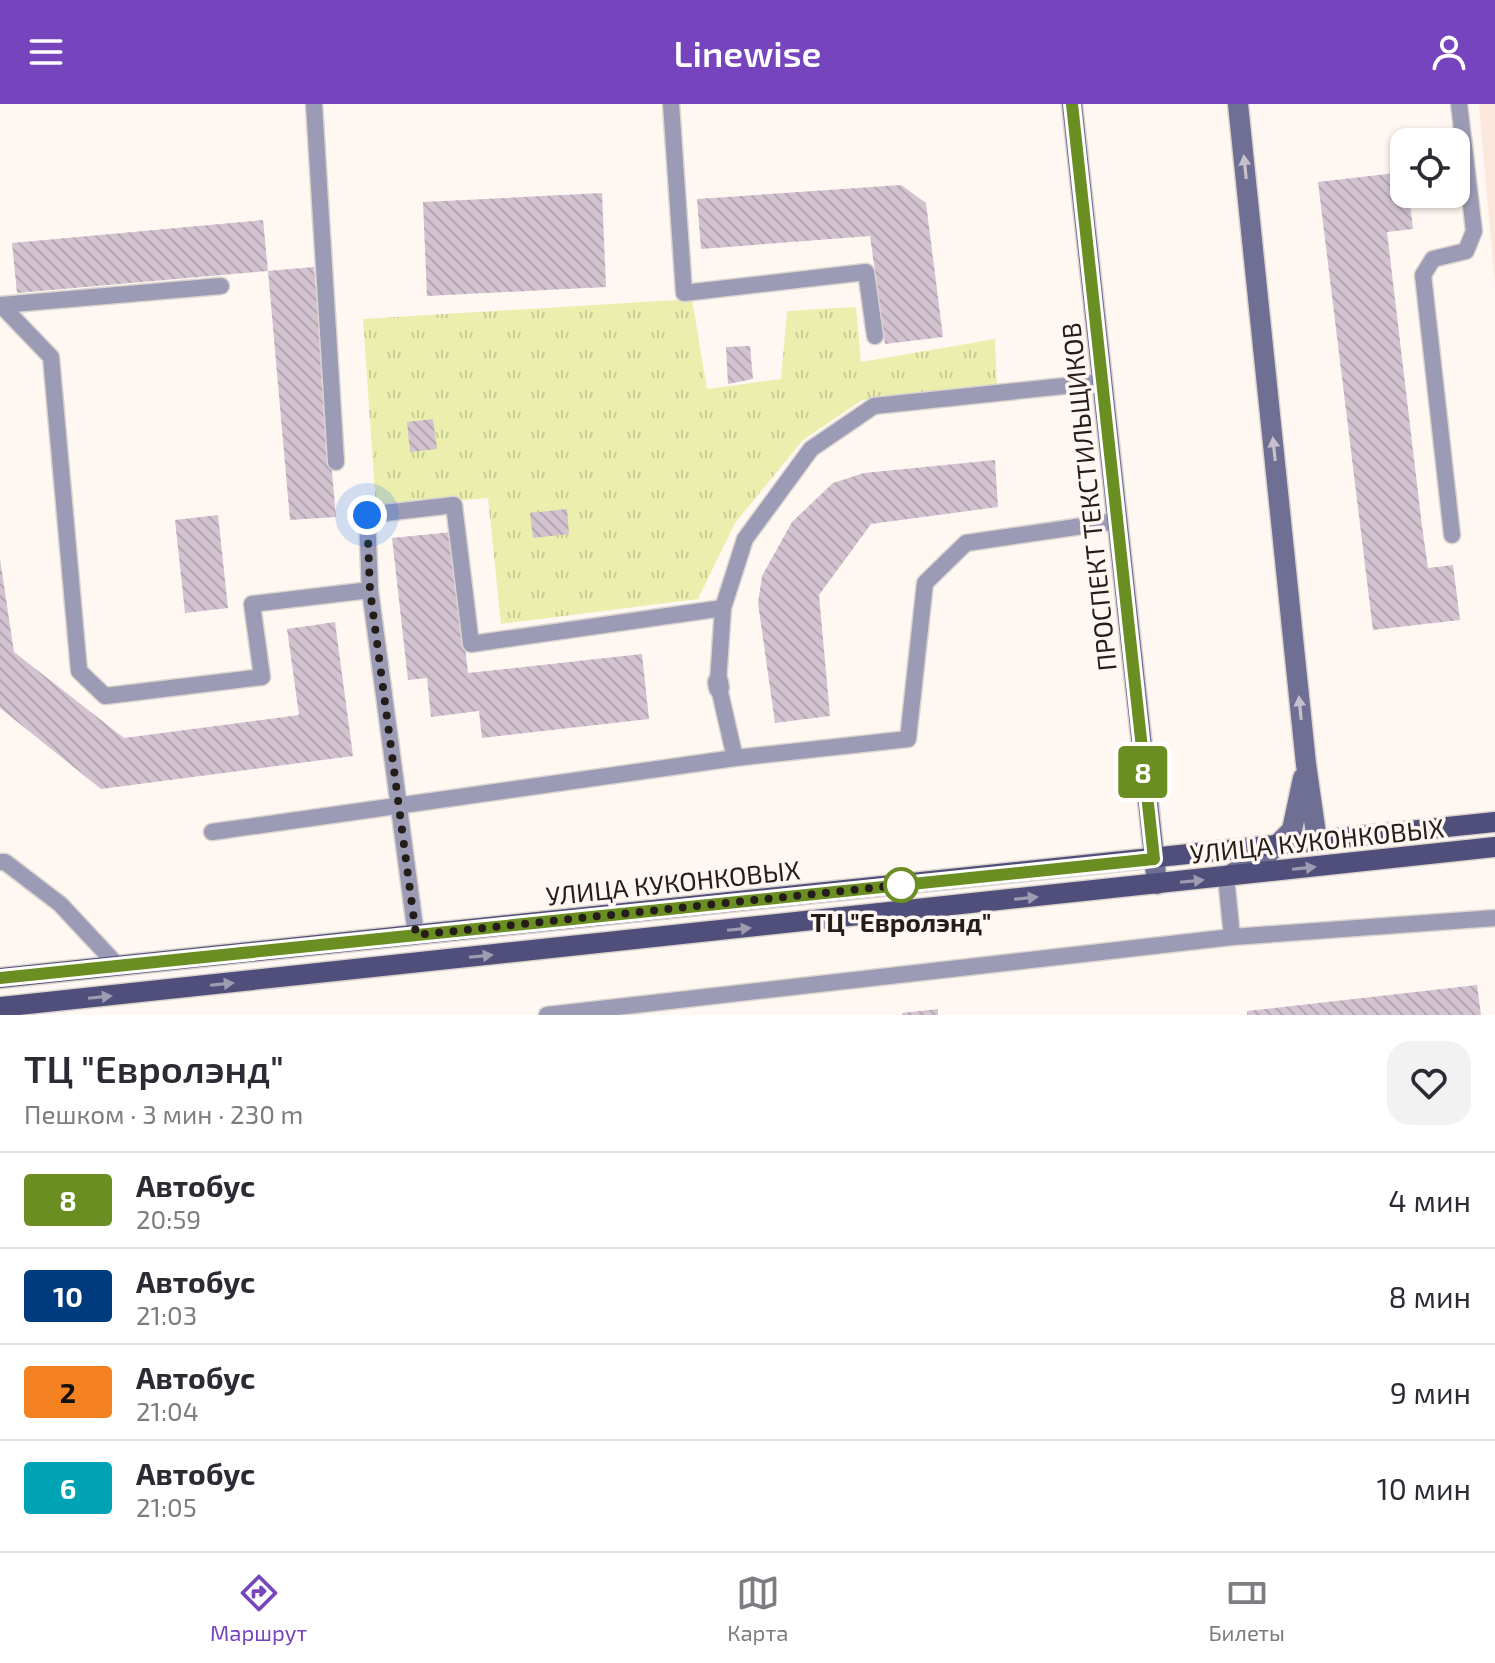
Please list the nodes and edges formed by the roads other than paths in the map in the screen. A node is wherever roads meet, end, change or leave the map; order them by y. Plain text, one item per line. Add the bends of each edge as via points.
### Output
1 (314, 104) edge
2 (671, 104) edge
3 (1072, 104) edge
4 (1238, 104) edge
5 (1459, 104) edge
6 (221, 286) dead end
7 (1, 305) edge
8 (875, 336) dead end
9 (1102, 382) junction
10 (336, 462) dead end
11 (1117, 521) junction
12 (1452, 535) dead end
13 (370, 590) junction
14 (723, 608) junction
15 (735, 758) junction
16 (1306, 764) junction
17 (399, 805) junction
18 (1495, 822) edge
19 (212, 832) dead end
20 (1317, 841) junction
21 (1278, 845) junction
22 (1495, 847) edge
23 (1223, 851) junction
24 (1154, 859) junction
25 (0, 862) edge
26 (1226, 877) junction
27 (1157, 884) junction
28 (1495, 918) edge
29 (416, 935) junction
30 (1232, 937) junction
31 (118, 966) junction
32 (0, 978) edge
33 (0, 1007) edge
34 (576, 1013) edge
35 (547, 1015) edge

1 - 10 lane
2 - 8 lane via 684,293 866,272
3 - 9 main road, ПРОСПЕКТ ТЕКСТИЛЬЩИКОВ
16 -> 4 main road
5 - 12 lane via 1474,231 1466,251 1433,259 1423,275
6 - 7 lane
7 - 13 lane via 51,357 79,671 105,696 262,677 252,604
9 - 11 main road, ПРОСПЕКТ ТЕКСТИЛЬЩИКОВ
9 - 14 lane via 874,406 811,449 745,539
11 - 15 lane via 966,543 925,583 908,739
11 - 24 main road, ПРОСПЕКТ ТЕКСТИЛЬЩИКОВ
13 - 14 lane via 367,515 454,505 471,644
13 - 17 lane
14 - 15 lane via 718,685
15 - 17 lane
16 - 20 main road
16 - 21 main road via 1292,830
17 - 19 lane
17 - 29 lane
18 - 20 main road, УЛИЦА КУКОНКОВЫХ
20 - 21 main road, УЛИЦА КУКОНКОВЫХ
20 - 26 main road
21 - 23 main road, УЛИЦА КУКОНКОВЫХ
21 - 26 main road
26 -> 22 main road, УЛИЦА КУКОНКОВЫХ
23 - 24 main road, УЛИЦА КУКОНКОВЫХ
23 - 26 main road
24 - 27 main road, ПРОСПЕКТ ТЕКСТИЛЬЩИКОВ
24 - 29 main road, УЛИЦА КУКОНКОВЫХ
25 - 31 lane via 60,904
27 -> 26 main road, УЛИЦА КУКОНКОВЫХ
26 - 30 lane
33 -> 27 main road, УЛИЦА КУКОНКОВЫХ
28 - 30 lane
29 - 31 main road, УЛИЦА КУКОНКОВЫХ
30 - 34 lane
31 - 32 main road, УЛИЦА КУКОНКОВЫХ
34 - 35 lane

